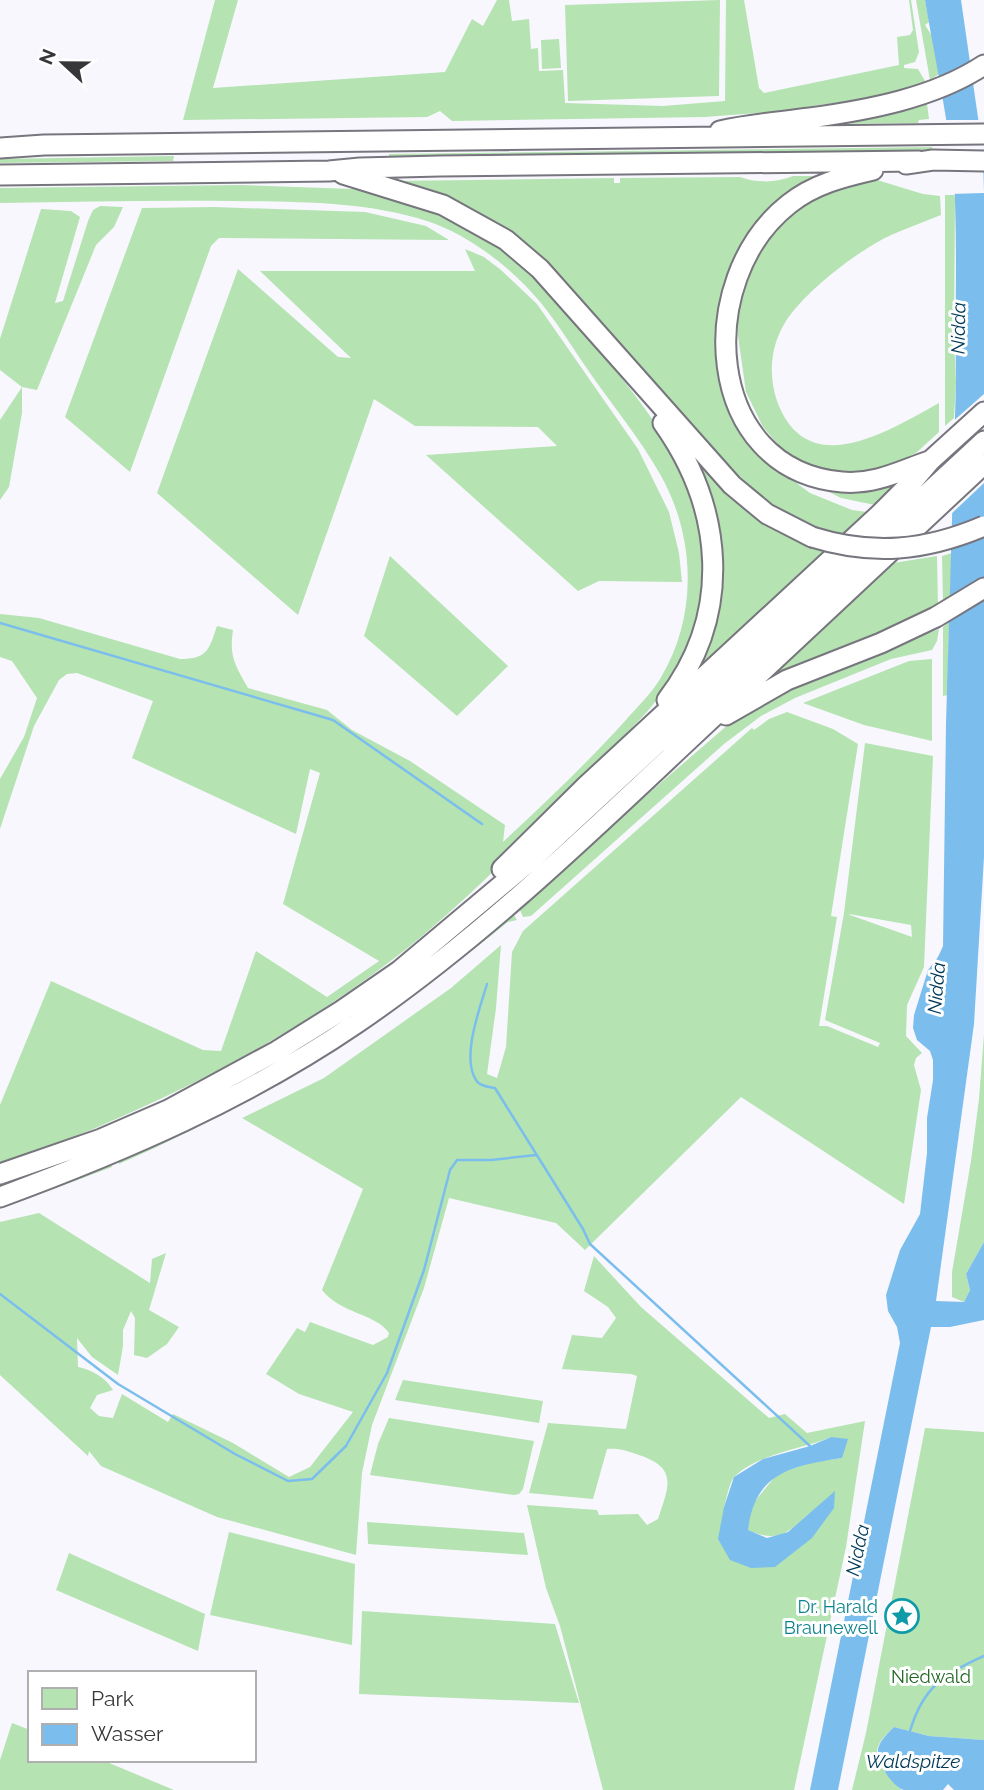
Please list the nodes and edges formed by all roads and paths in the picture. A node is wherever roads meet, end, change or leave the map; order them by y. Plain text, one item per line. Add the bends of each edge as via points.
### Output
1 (984, 65) edge
2 (984, 134) edge
3 (691, 138) junction
4 (0, 148) edge
5 (984, 160) edge
6 (926, 161) junction
7 (328, 171) junction
8 (0, 174) edge
9 (638, 379) junction
10 (984, 412) edge
11 (984, 441) edge
12 (930, 461) junction
13 (984, 464) edge
14 (984, 526) edge
15 (979, 589) edge
16 (698, 731) junction
17 (586, 786) junction
18 (399, 971) junction
19 (0, 1174) edge
20 (0, 1197) edge

1 - 3 highway via 952,84 850,112 746,125
2 - 3 highway
3 - 4 highway
5 - 6 highway
6 - 7 highway
6 - 12 highway via 844,177 789,204 748,251 732,290 725,337 731,384 747,423 759,440 789,465 825,480 860,482
7 - 8 highway
7 - 9 highway via 443,205 506,240 540,269
9 - 14 highway, bridge via 732,485 767,514 812,537 883,550 946,541
9 - 17 highway via 685,457 706,515 713,552 710,607 693,657 668,699
10 - 12 highway
11 - 18 highway via 529,862
12 - 17 highway via 881,513
13 - 16 highway
15 - 16 highway via 936,617 787,680
16 - 20 highway via 502,913 355,1024 192,1119
17 - 18 highway
18 - 19 highway via 277,1051 168,1110

